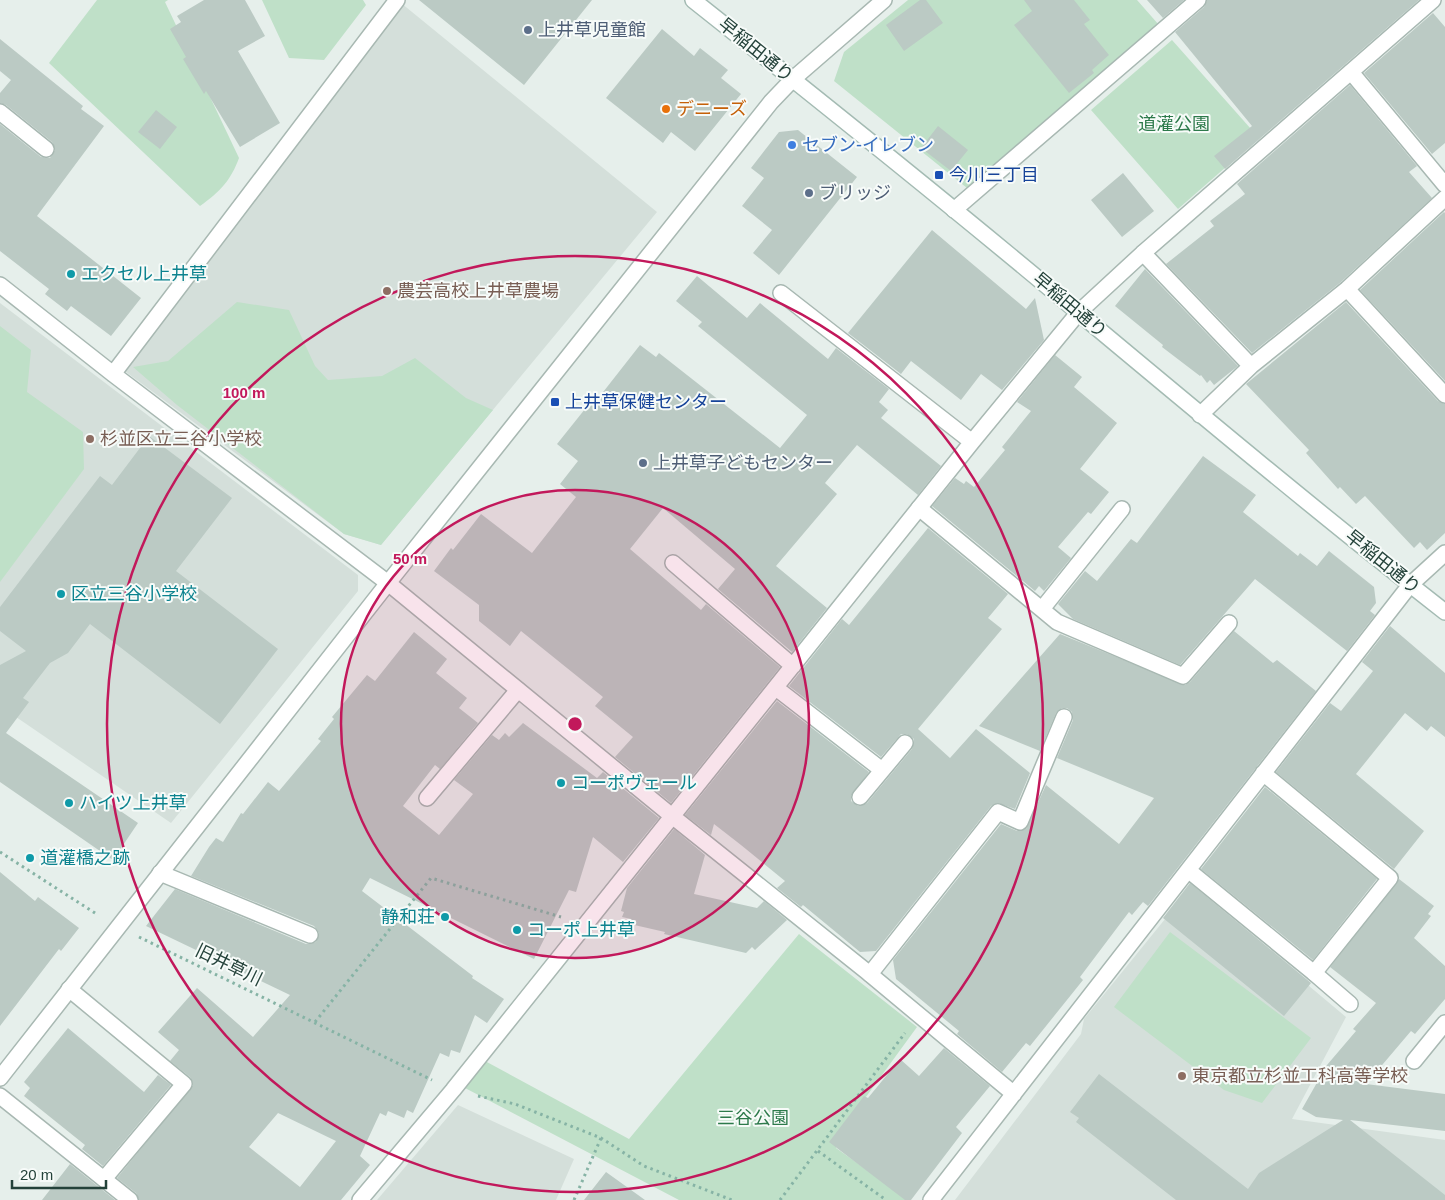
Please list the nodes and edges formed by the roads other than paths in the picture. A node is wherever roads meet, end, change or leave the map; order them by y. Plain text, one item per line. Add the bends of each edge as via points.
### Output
1 (397, 0) edge
2 (693, 0) edge
3 (884, 0) edge
4 (1198, 0) edge
5 (1433, 0) edge
6 (1351, 72) junction
7 (793, 79) junction
8 (0, 112) edge
9 (46, 149) dead end
10 (1445, 185) edge
11 (1445, 198) edge
12 (954, 210) junction
13 (1143, 253) junction
14 (0, 285) edge
15 (1347, 289) junction
16 (781, 293) dead end
17 (1079, 312) junction
18 (1250, 366) junction
19 (113, 374) junction
20 (1445, 395) edge
21 (1200, 416) junction
22 (972, 442) junction
23 (919, 508) junction
24 (1122, 509) dead end
25 (1445, 553) edge
26 (673, 563) dead end
27 (388, 583) junction
28 (1410, 584) junction
29 (1042, 609) junction
30 (1445, 612) edge
31 (1229, 623) dead end
32 (793, 666) junction
33 (776, 688) junction
34 (518, 690) junction
35 (1064, 717) dead end
36 (905, 744) dead end
37 (882, 770) junction
38 (1263, 773) junction
39 (860, 797) dead end
40 (427, 798) dead end
41 (672, 816) junction
42 (1188, 870) junction
43 (160, 873) junction
44 (310, 935) dead end
45 (1314, 973) junction
46 (870, 974) junction
47 (69, 989) junction
48 (1350, 1004) dead end
49 (1445, 1023) edge
50 (1414, 1061) dead end
51 (0, 1078) edge
52 (1014, 1094) junction
53 (0, 1096) edge
54 (104, 1179) junction
55 (130, 1200) edge
56 (360, 1200) edge
57 (931, 1200) edge

1 - 19 street
2 - 7 street, 早稲田通り
3 - 7 street
4 - 12 street
5 - 6 street
6 - 10 street
6 - 13 street
7 - 12 street, 早稲田通り
7 - 27 street via 771,102
8 - 9 street
11 - 15 street
12 - 17 street, 早稲田通り
13 - 17 street
13 - 18 street
14 - 19 street
15 - 18 street
15 - 20 street
16 - 22 street
17 - 21 street, 早稲田通り
17 - 22 street
18 - 21 street
19 - 27 street
21 - 28 street, 早稲田通り
22 - 23 street
23 - 29 street
23 - 32 street
24 - 29 street
25 - 28 street
26 - 32 street
27 - 34 street
27 - 43 street
28 - 30 street, 早稲田通り
28 - 38 street
29 - 31 street via 1057,622 1184,676
32 - 33 street
33 - 37 street
33 - 41 street
34 - 40 street
34 - 41 street
35 - 46 street via 1020,822 998,812
36 - 37 street
37 - 39 street
38 - 42 street
38 - 45 street via 1390,878
41 - 46 street
41 - 56 street via 453,1090
42 - 45 street
42 - 52 street
43 - 44 street
43 - 47 street
45 - 48 street
46 - 52 street
47 - 51 street
47 - 54 street via 184,1084
49 - 50 street
52 - 57 street
53 - 54 street
54 - 55 street

